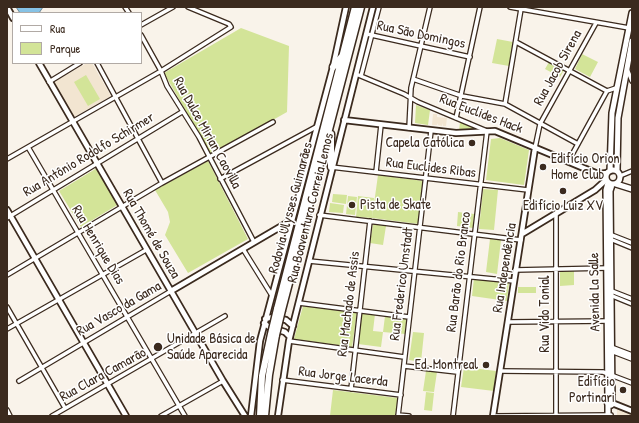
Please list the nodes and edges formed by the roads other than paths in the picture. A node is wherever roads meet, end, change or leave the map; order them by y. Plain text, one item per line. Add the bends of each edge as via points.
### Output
1 (7, 7) edge
2 (173, 7) edge
3 (188, 7) edge
4 (346, 7) edge
5 (355, 7) edge
6 (361, 7) edge
7 (373, 7) edge
8 (379, 7) edge
9 (430, 7) edge
10 (480, 7) edge
11 (510, 7) edge
12 (521, 9) junction
13 (632, 13) edge
14 (12, 16) edge
15 (596, 23) junction
16 (142, 24) edge
17 (629, 28) junction
18 (369, 34) junction
19 (142, 37) edge
20 (632, 41) edge
21 (516, 42) junction
22 (420, 46) junction
23 (344, 54) junction
24 (470, 57) junction
25 (40, 64) edge
26 (78, 64) edge
27 (98, 64) edge
28 (333, 67) junction
29 (624, 67) junction
30 (569, 70) junction
31 (161, 71) junction
32 (358, 75) junction
33 (413, 78) junction
34 (632, 81) edge
35 (49, 82) junction
36 (616, 88) junction
37 (607, 91) junction
38 (462, 96) junction
39 (411, 97) junction
40 (116, 98) junction
41 (505, 104) junction
42 (182, 112) junction
43 (456, 118) junction
44 (344, 120) junction
45 (72, 121) junction
46 (273, 122) dead end
47 (540, 124) junction
48 (381, 125) junction
49 (330, 127) junction
50 (316, 128) junction
51 (409, 128) junction
52 (431, 131) junction
53 (488, 131) junction
54 (610, 137) junction
55 (617, 137) junction
56 (138, 139) junction
57 (578, 144) junction
58 (28, 147) junction
59 (535, 148) junction
60 (210, 158) junction
61 (7, 159) edge
62 (568, 162) junction
63 (97, 163) junction
64 (332, 167) junction
65 (617, 171) junction
66 (632, 171) edge
67 (376, 172) junction
68 (608, 172) junction
69 (598, 174) junction
70 (426, 178) junction
71 (620, 178) junction
72 (220, 179) junction
73 (609, 182) junction
74 (162, 183) junction
75 (480, 185) junction
76 (605, 189) junction
77 (632, 189) edge
78 (528, 190) junction
79 (595, 190) junction
80 (52, 191) junction
81 (122, 206) junction
82 (7, 210) edge
83 (556, 213) junction
84 (320, 215) junction
85 (9, 217) edge
86 (292, 220) junction
87 (370, 222) junction
88 (420, 228) junction
89 (79, 232) junction
90 (474, 234) junction
91 (522, 234) junction
92 (609, 236) junction
93 (521, 240) junction
94 (254, 242) junction
95 (632, 243) edge
96 (632, 248) edge
97 (243, 249) junction
98 (146, 250) junction
99 (34, 258) junction
100 (309, 261) junction
101 (366, 267) junction
102 (609, 268) junction
103 (556, 269) junction
104 (515, 270) junction
105 (416, 271) junction
106 (103, 274) junction
107 (7, 275) edge
108 (470, 276) junction
109 (514, 281) junction
110 (171, 291) junction
111 (609, 292) junction
112 (271, 294) junction
113 (626, 299) junction
114 (632, 299) edge
115 (59, 300) junction
116 (299, 303) junction
117 (632, 304) edge
118 (7, 307) edge
119 (267, 310) junction
120 (280, 310) junction
121 (360, 311) junction
122 (225, 316) dead end
123 (295, 316) junction
124 (127, 317) junction
125 (273, 317) junction
126 (409, 317) junction
127 (286, 320) junction
128 (265, 321) junction
129 (609, 321) junction
130 (508, 322) junction
131 (556, 322) junction
132 (17, 323) junction
133 (269, 327) junction
134 (292, 328) junction
135 (7, 329) edge
136 (262, 331) junction
137 (285, 332) junction
138 (196, 335) junction
139 (274, 335) junction
140 (289, 339) junction
141 (84, 343) junction
142 (610, 348) junction
143 (355, 350) junction
144 (404, 357) junction
145 (631, 357) edge
146 (152, 360) junction
147 (404, 366) junction
148 (43, 367) junction
149 (500, 371) junction
150 (556, 371) junction
151 (457, 372) junction
152 (610, 374) junction
153 (282, 380) junction
154 (18, 381) dead end
155 (222, 381) junction
156 (108, 384) junction
157 (632, 384) edge
158 (350, 389) junction
159 (401, 395) junction
160 (610, 403) junction
161 (179, 405) junction
162 (65, 408) junction
163 (7, 410) edge
164 (632, 411) edge
165 (398, 415) edge
166 (609, 415) edge
167 (10, 416) edge
168 (52, 416) edge
169 (126, 416) edge
170 (161, 416) edge
171 (185, 416) edge
172 (245, 416) edge
173 (250, 416) edge
174 (260, 416) edge
175 (265, 416) edge
176 (278, 416) edge
177 (409, 416) edge
178 (453, 416) edge
179 (495, 416) edge
180 (555, 416) edge

1 - 14 street
2 - 16 street
3 - 31 street via 230,25 230,28
4 - 28 street
5 - 23 highway, Rodovia Ulysses Guimarães
6 - 49 highway, Rodovia Ulysses Guimarães
7 - 18 street, Rua Boaventura Correia Lemos
8 - 18 street
9 - 22 street
10 - 24 street
11 - 12 street
12 - 15 street
12 - 21 street
13 - 17 main road
15 - 17 street
15 - 30 street, Rua Jacob Sirena
17 - 29 main road
18 - 22 street, Rua São Domingos
18 - 32 street, Rua Boaventura Correia Lemos
19 - 31 street, Rua Dulce Mirian Caovilla
20 - 29 main road
21 - 30 street
21 - 41 street
22 - 24 street, Rua São Domingos
22 - 33 street
23 - 28 highway
23 - 120 highway, Rodovia Ulysses Guimarães
24 - 38 street
25 - 35 street, Rua Thomé de Souza
26 - 35 street
27 - 40 street
28 - 50 street
29 - 34 street
29 - 36 main road
29 - 55 main road
30 - 37 street
30 - 47 street, Rua Jacob Sirena
31 - 40 street
31 - 42 street, Rua Dulce Mirian Caovilla
32 - 39 street, Rua Euclides Hack
32 - 44 street, Rua Boaventura Correia Lemos
33 - 38 street
33 - 39 street
35 - 45 street, Rua Thomé de Souza
36 - 37 street
36 - 54 main road
37 - 57 street
38 - 41 street
38 - 43 street
39 - 43 street, Rua Euclides Hack
39 - 51 street
40 - 45 street
40 - 56 street
41 - 47 street
42 - 56 street, Rua Antônio Rodolfo Schirmer
42 - 60 street, Rua Dulce Mirian Caovilla
43 - 53 street, Rua Euclides Hack
44 - 48 street
44 - 64 street, Rua Boaventura Correia Lemos
45 - 58 street
45 - 63 street, Rua Thomé de Souza
46 - 60 street
47 - 57 street
47 - 59 street, Rua Independência
48 - 51 street
48 - 67 street
49 - 64 highway
49 - 120 highway, Rodovia Ulysses Guimarães
50 - 72 street
50 - 86 street
51 - 52 street
52 - 53 street
52 - 70 street, Rua Frederico Umstadt
53 - 59 street, Rua Euclides Hack via 504,133
53 - 75 street, Rua Barão do Rio Branco
54 - 55 main road
54 - 68 main road
55 - 65 main road
56 - 63 street, Rua Antônio Rodolfo Schirmer
56 - 74 street
57 - 62 street
58 - 61 street
58 - 80 street, Rua Henrique Dias
59 - 62 street, Rua Euclides Hack
59 - 78 street, Rua Independência
60 - 72 street, Rua Dulce Mirian Caovilla
60 - 74 street
62 - 69 street, Rua Euclides Hack
63 - 80 street, Rua Antônio Rodolfo Schirmer
63 - 81 street, Rua Thomé de Souza
64 - 67 street, Rua Euclides Ribas
64 - 84 street, Rua Boaventura Correia Lemos
65 - 68 main road
65 - 71 main road
66 - 71 street
67 - 70 street, Rua Euclides Ribas
68 - 69 street, Rua Euclides Hack
68 - 73 main road
69 - 73 street, Rua Euclides Hack
70 - 75 street, Rua Euclides Ribas
70 - 88 street, Rua Frederico Umstadt
71 - 73 main road
71 - 77 main road, Rua Euclides Hack
72 - 94 street, Rua Dulce Mirian Caovilla
73 - 76 main road, Avenida La Salle
73 - 77 main road, Rua Euclides Hack
73 - 79 street
74 - 81 street
75 - 78 street, Rua Euclides Ribas
75 - 90 street, Rua Barão do Rio Branco
76 - 79 street
76 - 92 main road, Avenida La Salle
78 - 91 street, Rua Independência
79 - 83 street
80 - 85 street, Rua Antônio Rodolfo Schirmer
80 - 89 street, Rua Henrique Dias
81 - 89 street
81 - 98 street, Rua Thomé de Souza
82 - 85 street
83 - 91 street
83 - 103 street, Rua Vido Tonial
84 - 87 street
84 - 100 street, Rua Boaventura Correia Lemos
85 - 99 street
86 - 94 street, Rua Vasco da Gama
86 - 112 street
87 - 88 street
87 - 101 street, Rua Machado de Assis
88 - 90 street
88 - 105 street, Rua Frederico Umstadt
89 - 99 street
89 - 106 street, Rua Henrique Dias
90 - 93 street
90 - 108 street, Rua Barão do Rio Branco
91 - 93 street, Rua Independência
92 - 95 street
92 - 96 street
92 - 102 main road, Avenida La Salle
93 - 104 street, Rua Independência
94 - 97 street, Rua Vasco da Gama
97 - 110 street, Rua Vasco da Gama
97 - 112 street
98 - 106 street
98 - 110 street, Rua Thomé de Souza
99 - 107 street
99 - 115 street
100 - 101 street
100 - 116 street, Rua Boaventura Correia Lemos
101 - 105 street
101 - 121 street, Rua Machado de Assis
102 - 103 street
102 - 111 main road, Avenida La Salle
103 - 104 street
103 - 131 street, Rua Vido Tonial
104 - 109 street, Rua Independência
105 - 108 street
105 - 126 street, Rua Frederico Umstadt
106 - 115 street
106 - 124 street, Rua Henrique Dias
108 - 109 street
108 - 151 street, Rua Barão do Rio Branco
109 - 130 street, Rua Independência
110 - 124 street, Rua Vasco da Gama
110 - 138 street, Rua Thomé de Souza
111 - 113 street
111 - 129 main road, Avenida La Salle
112 - 119 street
113 - 114 street
113 - 117 street
115 - 132 street
115 - 141 street
116 - 121 street
116 - 123 street, Rua Boaventura Correia Lemos
118 - 132 street
119 - 125 street
119 - 128 street
120 - 139 highway, Rodovia Ulysses Guimarães, bridge
121 - 126 street
121 - 143 street, Rua Machado de Assis
122 - 138 street, Rua Clara Camarão
123 - 127 street
123 - 134 street, Rua Boaventura Correia Lemos
124 - 141 street, Rua Vasco da Gama
124 - 146 street, Rua Henrique Dias
125 - 127 street
125 - 128 street
126 - 144 street, Rua Frederico Umstadt
127 - 134 street
128 - 133 street
128 - 136 street
129 - 131 street
129 - 142 main road, Avenida La Salle
130 - 131 street
130 - 149 street, Rua Independência
131 - 150 street, Rua Vido Tonial
132 - 135 street
132 - 148 street
133 - 136 street
133 - 137 street
134 - 137 street
134 - 140 street, Rua Boaventura Correia Lemos
136 - 173 street
137 - 140 street
138 - 146 street, Rua Clara Camarão
138 - 155 street, Rua Thomé de Souza
139 - 174 highway, Rodovia Ulysses Guimarães via 262,376
139 - 175 highway, Rodovia Ulysses Guimarães
140 - 143 street
140 - 153 street, Rua Boaventura Correia Lemos
141 - 148 street, Rua Vasco da Gama
141 - 156 street
142 - 145 street
142 - 152 main road, Avenida La Salle
143 - 144 street
143 - 158 street, Rua Machado de Assis
144 - 147 street, Rua Frederico Umstadt
146 - 156 street, Rua Clara Camarão
146 - 161 street, Rua Henrique Dias
147 - 151 street
147 - 159 street, Rua Frederico Umstadt
148 - 154 street, Rua Vasco da Gama
148 - 162 street
149 - 150 street
149 - 179 street, Rua Independência
150 - 152 street
150 - 180 street, Rua Vido Tonial
151 - 178 street, Rua Barão do Rio Branco
152 - 157 street
152 - 160 main road, Avenida La Salle
153 - 158 street, Rua Jorge Lacerda
153 - 176 street, Rua Boaventura Correia Lemos
155 - 161 street
155 - 172 street, Rua Thomé de Souza
156 - 162 street, Rua Clara Camarão
156 - 169 street
158 - 159 street, Rua Jorge Lacerda
159 - 165 street, Rua Frederico Umstadt
160 - 164 street
160 - 166 main road, Avenida La Salle
161 - 170 street
161 - 171 street, Rua Henrique Dias
162 - 168 street, Rua Clara Camarão
163 - 167 street
165 - 177 street
166 - 180 street
179 - 180 street

